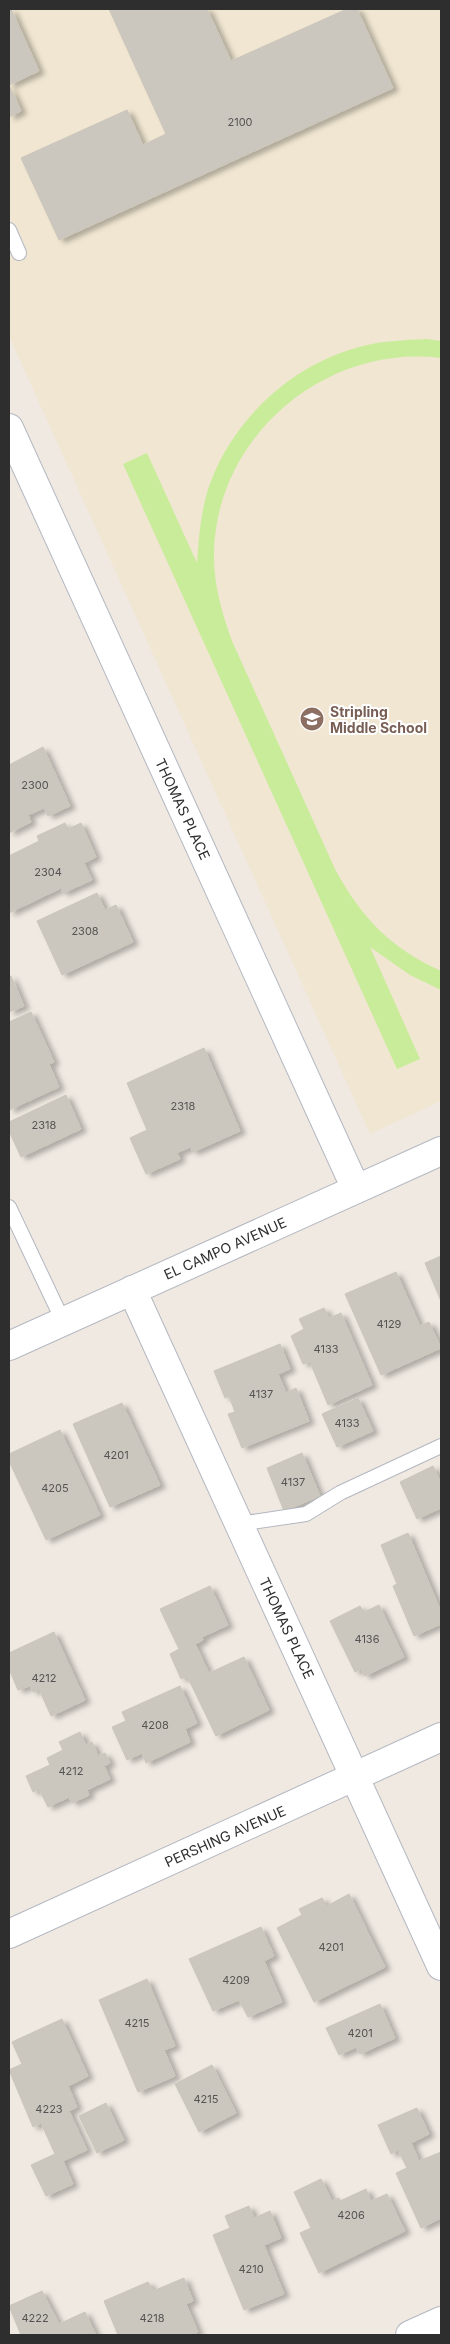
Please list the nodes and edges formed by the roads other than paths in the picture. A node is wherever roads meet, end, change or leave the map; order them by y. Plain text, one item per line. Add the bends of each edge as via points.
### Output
1 (9, 230) edge
2 (20, 253) dead end
3 (9, 428) edge
4 (441, 1151) edge
5 (356, 1189) junction
6 (9, 1207) edge
7 (132, 1290) junction
8 (63, 1321) junction
9 (9, 1346) edge
10 (441, 1446) edge
11 (239, 1524) junction
12 (441, 1737) edge
13 (355, 1777) junction
14 (9, 1934) edge
15 (441, 1966) edge
16 (441, 2321) edge
17 (410, 2335) edge

1 - 2 lane
3 - 5 street, THOMAS PLACE
4 - 5 street, EL CAMPO AVENUE
5 - 7 street, EL CAMPO AVENUE
6 - 8 lane
7 - 8 street, EL CAMPO AVENUE
7 - 11 street, THOMAS PLACE
8 - 9 street, EL CAMPO AVENUE
10 - 11 lane via 340,1493 306,1514
11 - 13 street, THOMAS PLACE
12 - 13 street, PERSHING AVENUE
13 - 14 street, PERSHING AVENUE
13 - 15 street, THOMAS PLACE
16 - 17 street

